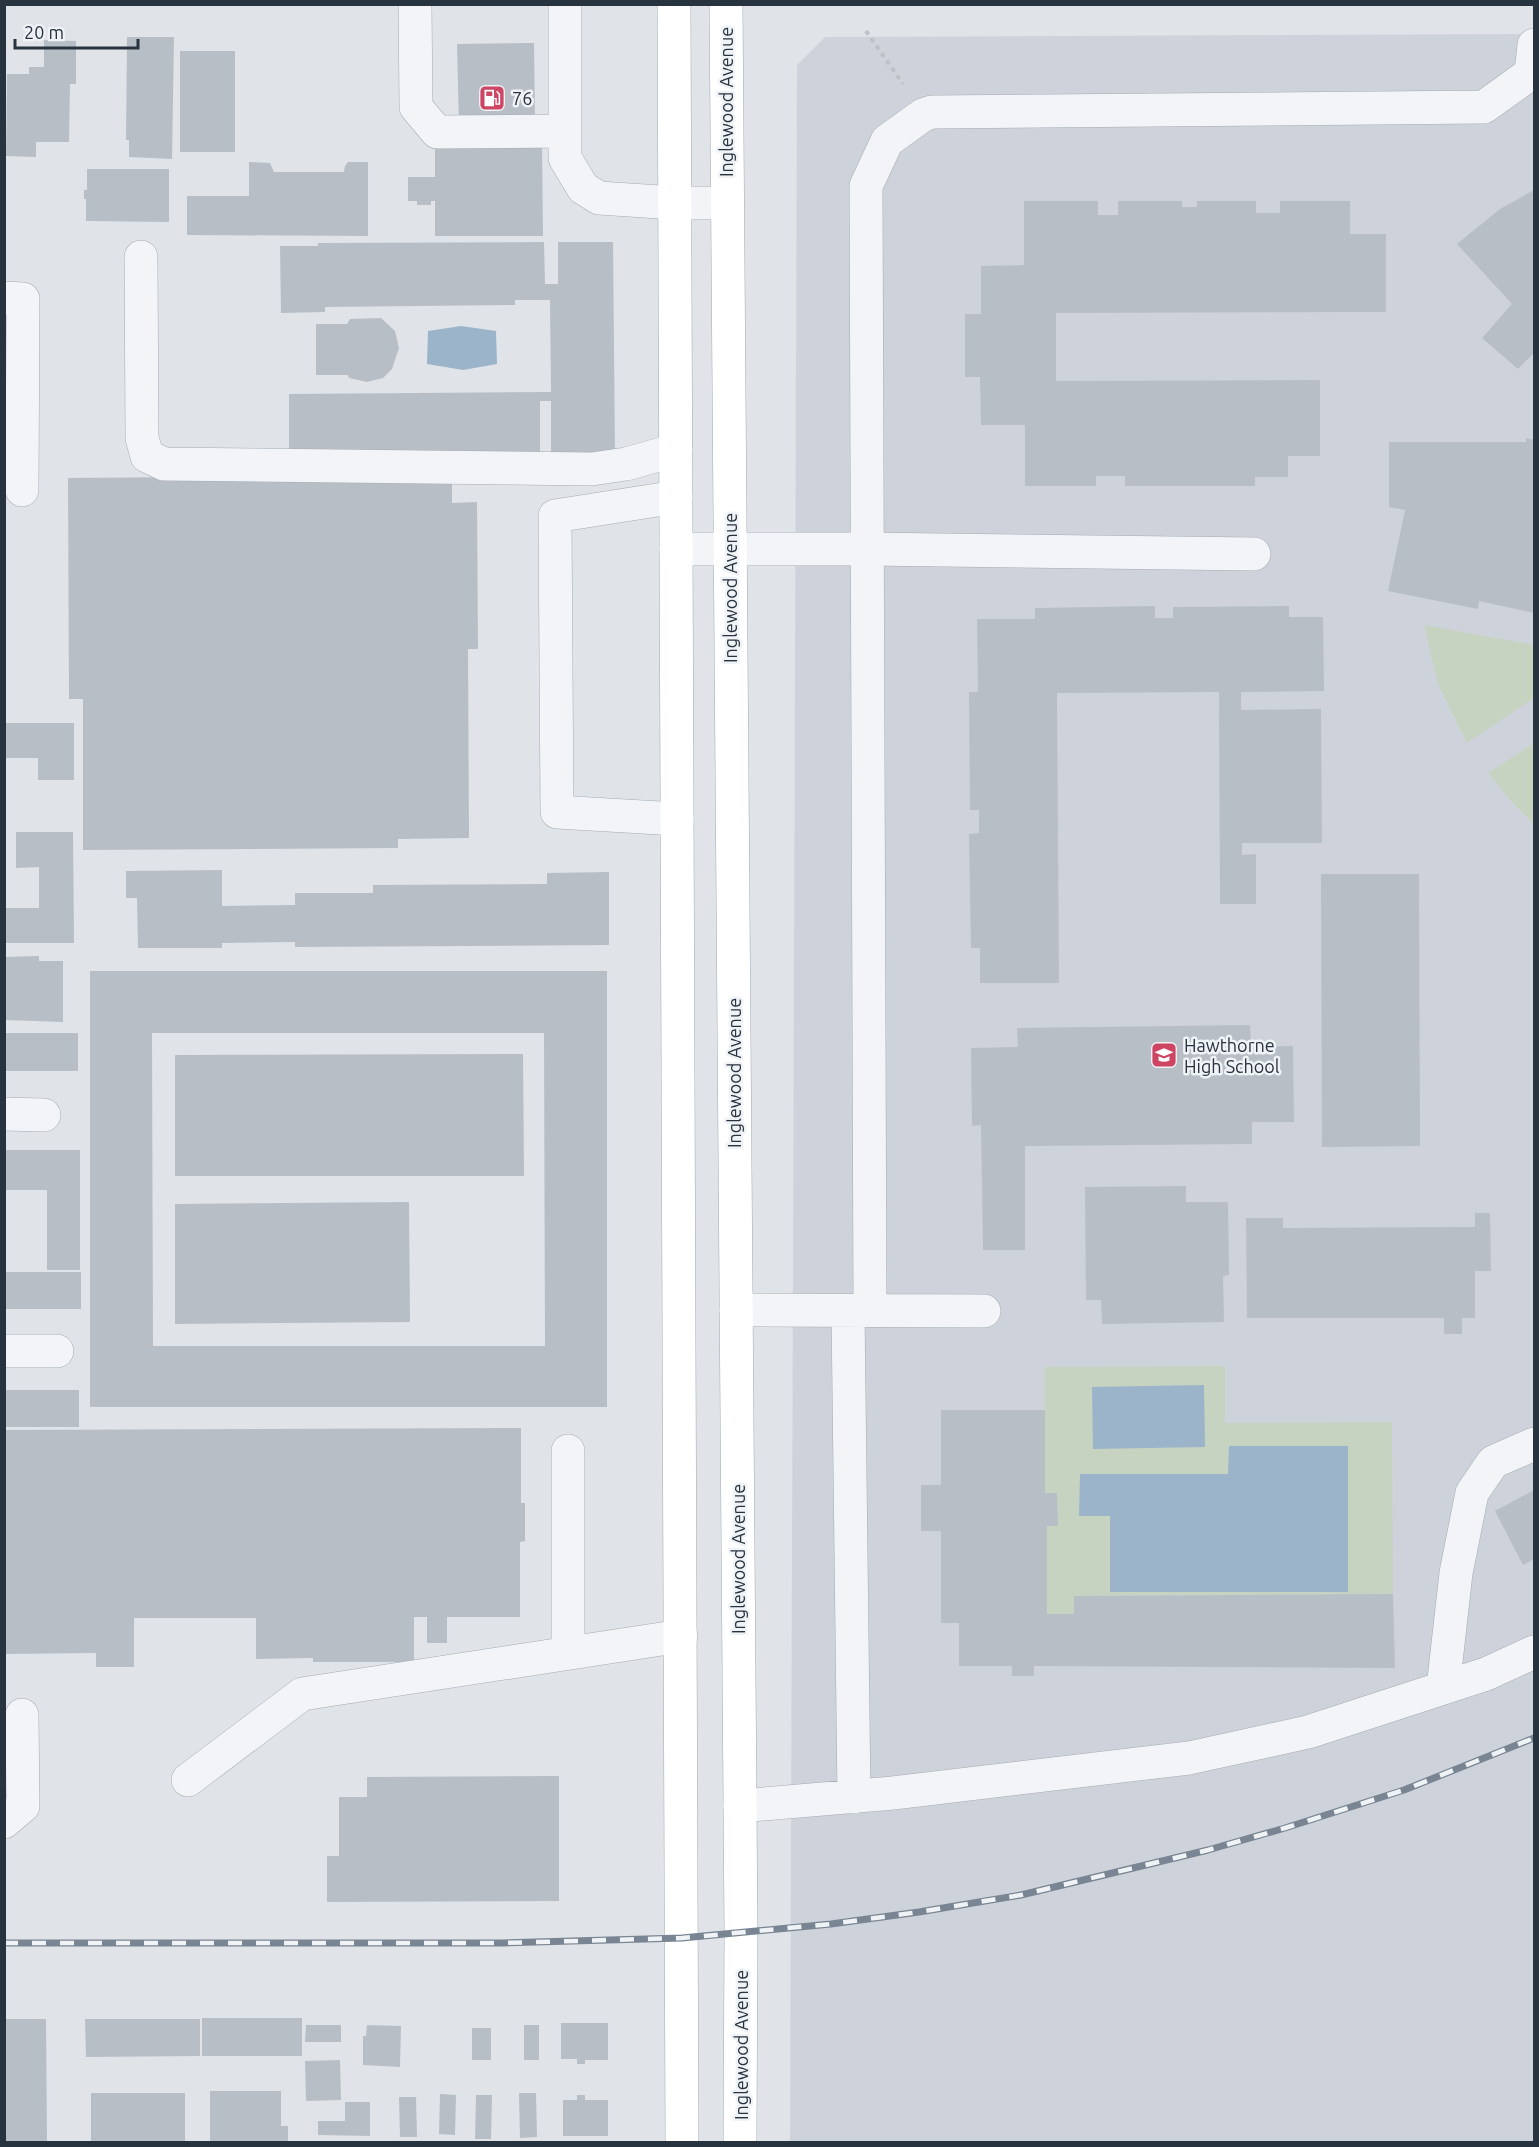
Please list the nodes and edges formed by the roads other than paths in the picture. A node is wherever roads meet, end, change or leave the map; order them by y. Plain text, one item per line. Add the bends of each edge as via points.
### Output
1 (415, 4) edge
2 (565, 4) edge
3 (674, 4) edge
4 (726, 4) edge
5 (1534, 45) edge
6 (565, 131) junction
7 (675, 203) junction
8 (727, 203) junction
9 (141, 257) dead end
10 (4, 298) edge
11 (676, 450) junction
12 (22, 490) dead end
13 (676, 497) junction
14 (676, 549) junction
15 (730, 549) junction
16 (868, 549) junction
17 (1254, 554) dead end
18 (677, 819) junction
19 (4, 1114) edge
20 (44, 1115) dead end
21 (736, 1310) junction
22 (859, 1310) junction
23 (984, 1311) dead end
24 (57, 1350) dead end
25 (4, 1351) edge
26 (1534, 1444) edge
27 (568, 1451) dead end
28 (681, 1636) junction
29 (1534, 1652) edge
30 (568, 1653) junction
31 (1443, 1688) junction
32 (22, 1715) dead end
33 (188, 1780) dead end
34 (854, 1797) junction
35 (740, 1806) junction
36 (4, 1822) edge
37 (682, 2142) edge
38 (740, 2142) edge

1 - 6 lane via 416,107 437,132
2 - 6 lane
3 - 7 main road
4 - 8 main road, Inglewood Avenue
5 - 16 lane via 1531,73 1484,107 932,112 887,141 866,186
6 - 7 lane via 566,158 583,188 599,198
7 - 8 lane
7 - 11 main road
8 - 15 main road, Inglewood Avenue
9 - 11 lane via 142,438 147,456 164,464 592,469
10 - 12 lane via 23,299
11 - 13 main road
13 - 14 main road
13 - 18 lane via 555,516 557,812
14 - 15 lane
14 - 18 main road
15 - 16 lane
15 - 21 main road, Inglewood Avenue
16 - 17 lane
16 - 22 lane
18 - 28 main road
19 - 20 lane
21 - 22 lane
21 - 35 main road, Inglewood Avenue
22 - 23 lane
22 - 34 lane
24 - 25 lane
26 - 31 lane via 1493,1462 1472,1493 1456,1573
27 - 30 lane
28 - 30 lane
28 - 37 main road
29 - 31 lane
30 - 33 lane via 302,1694
31 - 34 lane via 1308,1732 1189,1758
32 - 36 lane via 23,1806
34 - 35 lane
35 - 38 main road, Inglewood Avenue

